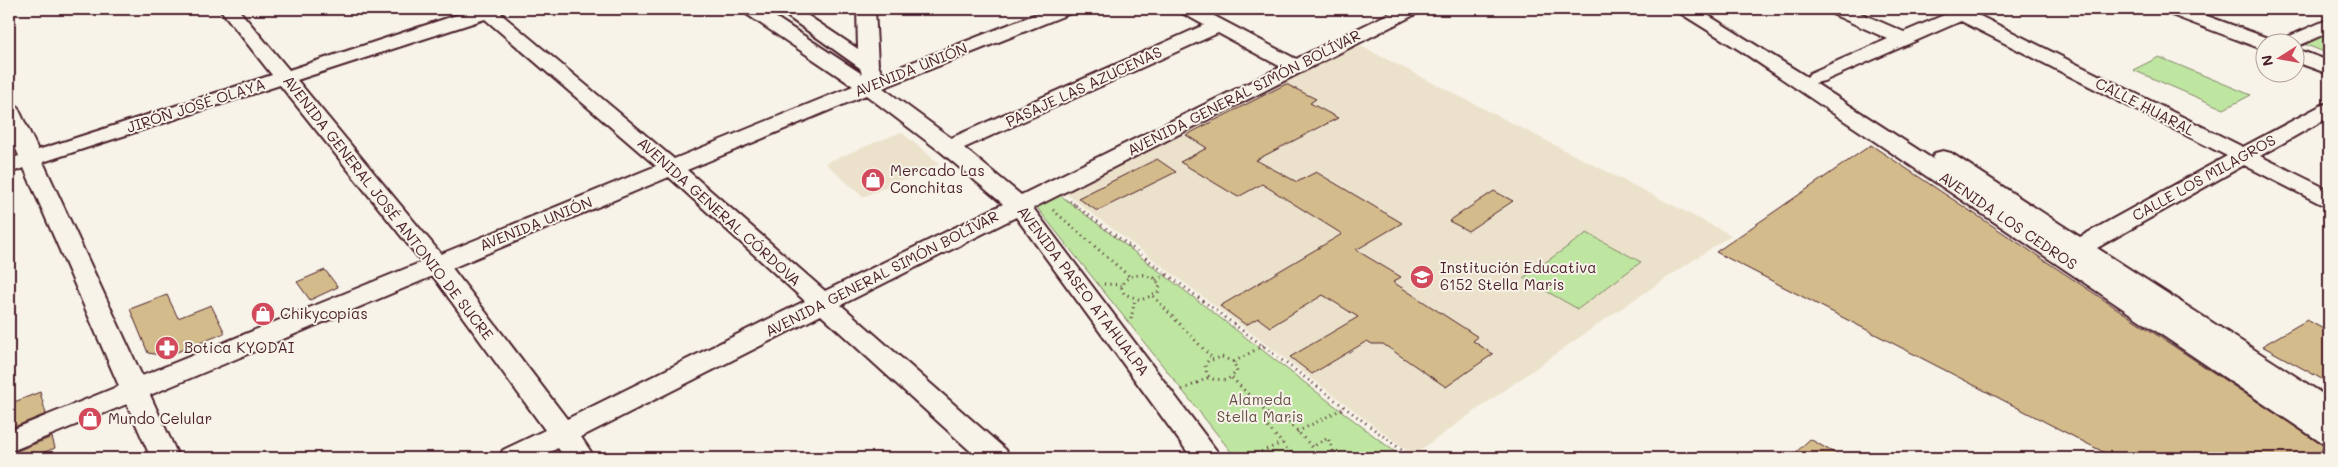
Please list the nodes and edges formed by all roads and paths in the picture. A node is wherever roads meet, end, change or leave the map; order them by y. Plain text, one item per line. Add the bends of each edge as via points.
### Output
1 (229, 9) edge
2 (751, 9) edge
3 (786, 9) edge
4 (1065, 9) edge
5 (1188, 9) edge
6 (1412, 9) edge
7 (1686, 9) edge
8 (1708, 9) edge
9 (1836, 9) edge
10 (2172, 9) edge
11 (490, 10) edge
12 (870, 10) edge
13 (1967, 11) edge
14 (1219, 25) junction
15 (2329, 25) edge
16 (2306, 36) edge
17 (1904, 39) junction
18 (2256, 40) edge
19 (2306, 59) edge
20 (1296, 67) junction
21 (2329, 68) edge
22 (868, 76) junction
23 (285, 77) junction
24 (1817, 77) junction
25 (2329, 109) edge
26 (9, 110) edge
27 (950, 147) junction
28 (2243, 156) junction
29 (20, 162) edge
30 (672, 168) junction
31 (1068, 199) dead end
32 (2329, 199) edge
33 (1019, 205) junction
34 (1050, 207) dead end
35 (2080, 246) junction
36 (437, 265) junction
37 (1168, 274) junction
38 (1130, 277) junction
39 (1156, 280) junction
40 (1096, 284) dead end
41 (1122, 285) junction
42 (1153, 296) junction
43 (1135, 299) junction
44 (821, 304) junction
45 (1129, 326) dead end
46 (1264, 346) junction
47 (1213, 359) junction
48 (1233, 362) junction
49 (1210, 377) junction
50 (1232, 378) junction
51 (134, 390) junction
52 (1180, 391) dead end
53 (1346, 407) junction
54 (2329, 410) edge
55 (1274, 420) junction
56 (1297, 432) junction
57 (562, 434) junction
58 (2329, 434) edge
59 (9, 442) edge
60 (1282, 442) junction
61 (165, 458) edge
62 (513, 458) edge
63 (581, 458) edge
64 (996, 458) edge
65 (1208, 458) edge
66 (1246, 458) edge
67 (1286, 458) edge
68 (1330, 458) edge
69 (1397, 458) edge

1 - 23 street, AVENIDA GENERAL JOSÉ ANTONIO DE SUCRE
2 - 22 street, AVENIDA PASEO ATAHUALPA
3 - 22 street, AVENIDA PASEO ATAHUALPA
4 - 22 street, AVENIDA UNIÓN
5 - 14 street
6 - 20 street, AVENIDA GENERAL SIMÓN BOLÍVAR
7 - 58 street, AVENIDA LOS CEDROS
8 - 24 street, AVENIDA LOS CEDROS
9 - 17 street
10 - 18 street
11 - 23 street, JIRÓN JOSÉ OLAYA
11 - 30 street, AVENIDA GENERAL CÓRDOVA
12 - 22 street
13 - 17 street
13 - 28 street, CALLE HUARAL
14 - 20 street
14 - 27 street, PASAJE LAS AZUCENAS
15 - 16 street
17 - 24 street
19 - 21 street
20 - 33 street, AVENIDA GENERAL SIMÓN BOLÍVAR
22 - 27 street, AVENIDA PASEO ATAHUALPA
22 - 30 street, AVENIDA UNIÓN
23 - 29 street, JIRÓN JOSÉ OLAYA
23 - 36 street, AVENIDA GENERAL JOSÉ ANTONIO DE SUCRE
24 - 35 street, AVENIDA LOS CEDROS
25 - 28 street, CALLE LOS MILAGROS
26 - 29 street
27 - 33 street, AVENIDA PASEO ATAHUALPA
28 - 32 street, CALLE HUARAL
28 - 35 street, CALLE LOS MILAGROS
29 - 51 street
30 - 36 street, AVENIDA UNIÓN
30 - 44 street, AVENIDA GENERAL CÓRDOVA
31 - 37 path
33 - 44 street, AVENIDA GENERAL SIMÓN BOLÍVAR
33 - 65 street, AVENIDA PASEO ATAHUALPA
34 - 38 path
35 - 54 street, AVENIDA LOS CEDROS
36 - 51 street, AVENIDA UNIÓN
36 - 57 street, AVENIDA GENERAL JOSÉ ANTONIO DE SUCRE
37 - 39 path
37 - 46 path
38 - 39 path via 1143,275
38 - 41 path
39 - 42 path via 1160,289
40 - 41 path
41 - 43 path via 1124,294
42 - 43 path
42 - 47 path
43 - 45 path
44 - 57 street, AVENIDA GENERAL SIMÓN BOLÍVAR
44 - 64 street, AVENIDA GENERAL CÓRDOVA
46 - 48 path
46 - 53 path
47 - 48 path via 1222,357
47 - 49 path via 1204,365
48 - 50 path via 1237,372
49 - 50 path via 1220,380
49 - 52 path
50 - 55 path
51 - 59 street, AVENIDA UNIÓN
51 - 61 street
53 - 56 path
53 - 69 path via 1407,454
55 - 56 path via 1283,416
55 - 60 path via 1265,424
56 - 68 path via 1312,447 1328,438 1333,451
57 - 62 street, AVENIDA GENERAL SIMÓN BOLÍVAR
57 - 63 street, AVENIDA GENERAL JOSÉ ANTONIO DE SUCRE
60 - 66 path
60 - 67 path via 1294,455

